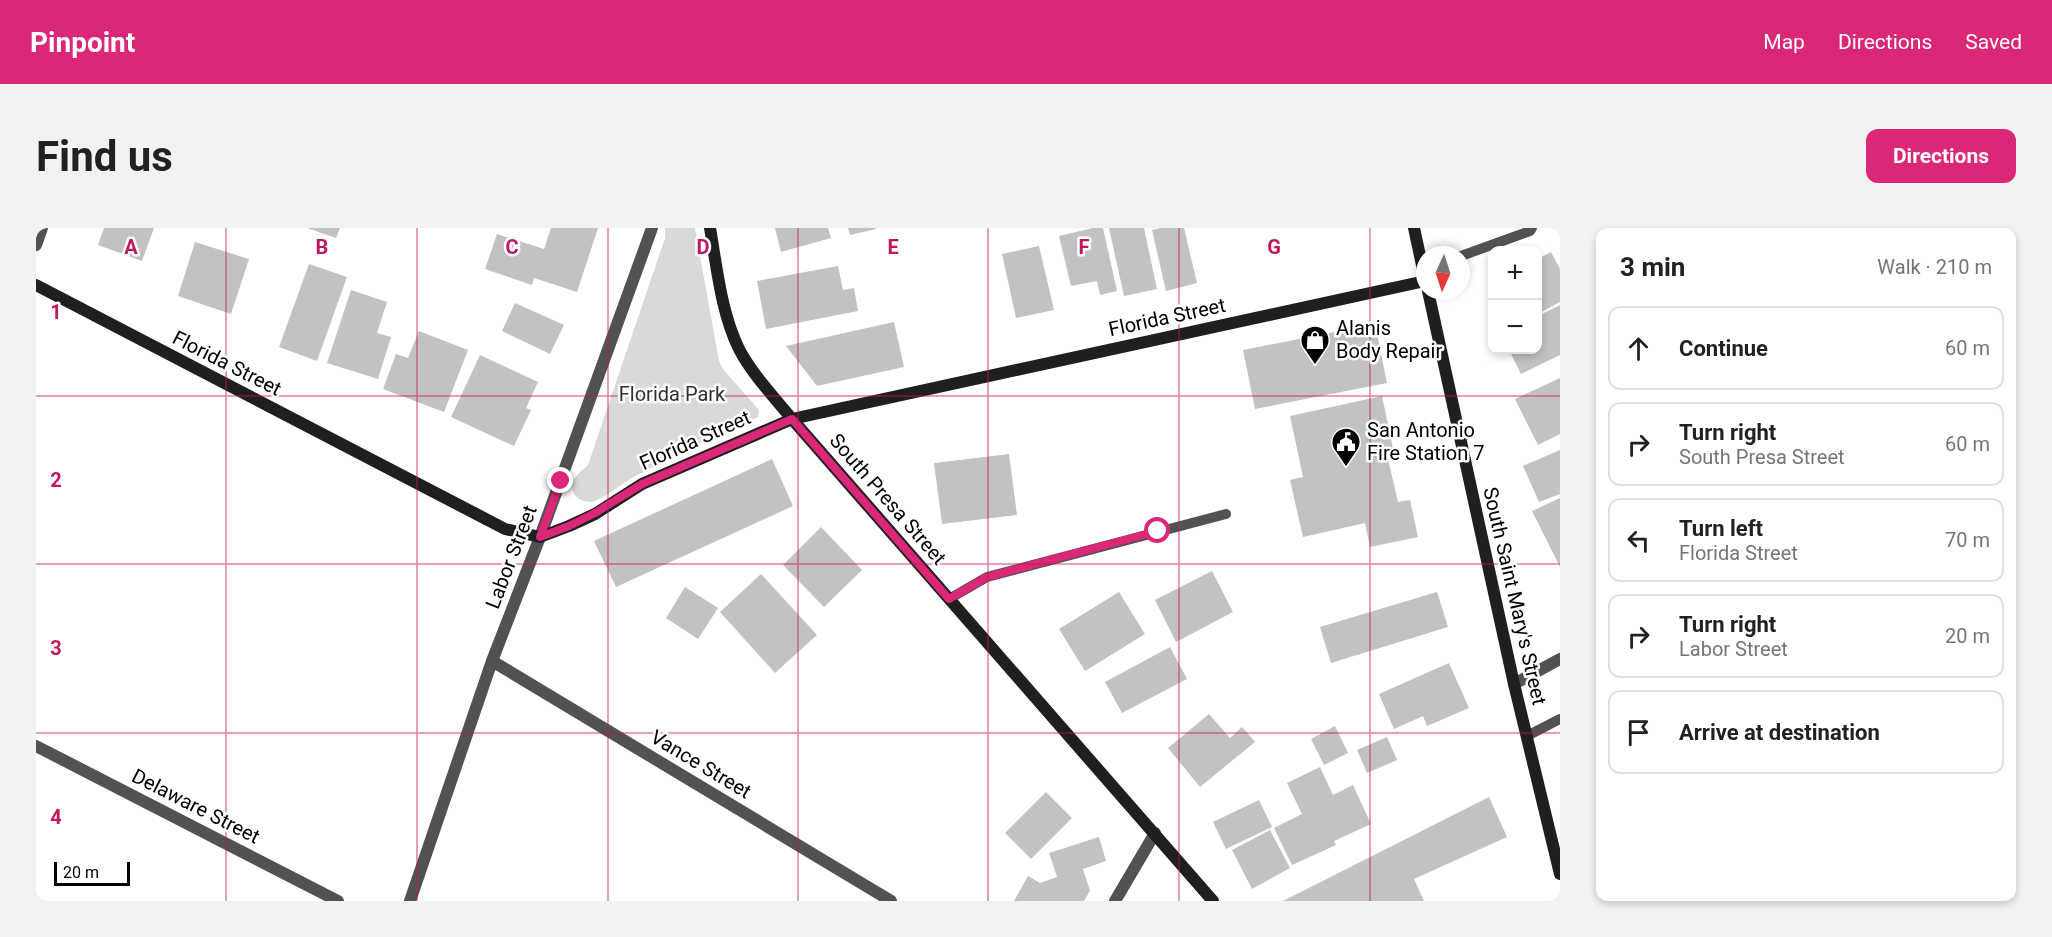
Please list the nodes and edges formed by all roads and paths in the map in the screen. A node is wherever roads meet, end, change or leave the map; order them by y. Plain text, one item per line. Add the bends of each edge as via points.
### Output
1 (42, 228) edge
2 (652, 228) edge
3 (710, 228) edge
4 (1414, 228) edge
5 (1533, 228) edge
6 (36, 245) edge
7 (1418, 246) edge
8 (1470, 253) edge
9 (1416, 277) edge
10 (36, 285) edge
11 (1430, 300) edge
12 (792, 419) junction
13 (1226, 514) dead end
14 (540, 537) junction
15 (949, 599) junction
16 (1560, 659) edge
17 (492, 661) junction
18 (1514, 684) junction
19 (1560, 719) edge
20 (1527, 736) junction
21 (36, 746) edge
22 (1155, 833) junction
23 (1560, 870) edge
24 (338, 901) edge
25 (410, 901) edge
26 (891, 901) edge
27 (1115, 901) edge
28 (1213, 901) edge

1 - 6 street
2 - 14 street, Labor Street
3 - 12 main road, South Presa Street via 720,291 739,349
4 - 7 main road
5 - 8 lane
9 - 12 main road, Florida Street
10 - 14 main road, Florida Street via 505,529
11 - 18 main road, South Saint Mary's Street
12 - 14 main road, Florida Street via 642,484 595,513
12 - 15 main road, South Presa Street
13 - 15 lane via 987,577
14 - 17 street, Labor Street
15 - 22 main road, South Presa Street
16 - 18 street
17 - 25 street, Labor Street
17 - 26 street, Vance Street
18 - 20 main road, South Saint Mary's Street
19 - 20 lane
20 - 23 main road, South Saint Mary's Street
21 - 24 street, Delaware Street
22 - 27 street
22 - 28 main road, South Presa Street

